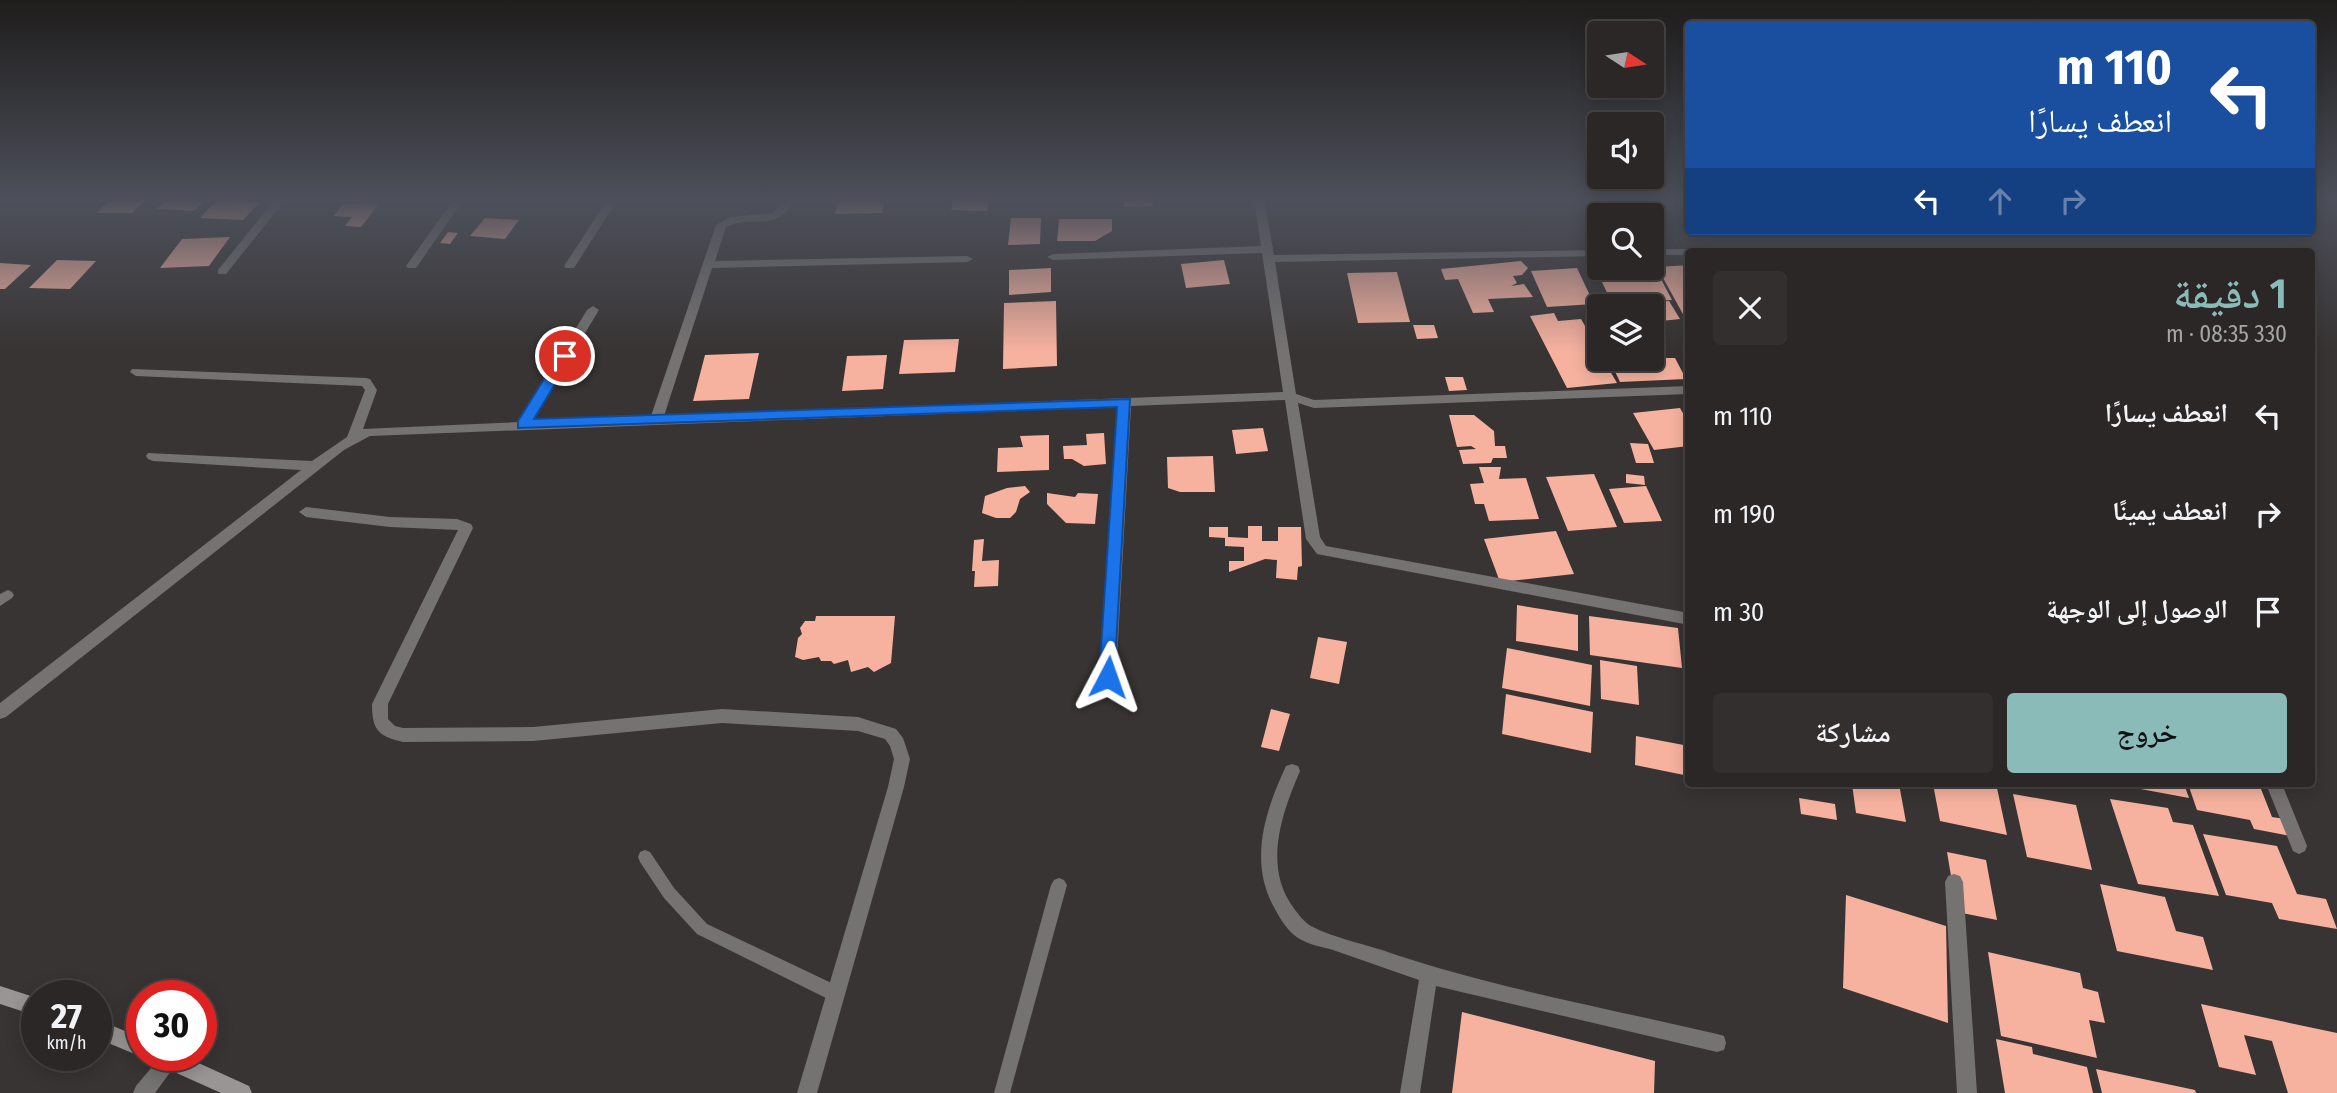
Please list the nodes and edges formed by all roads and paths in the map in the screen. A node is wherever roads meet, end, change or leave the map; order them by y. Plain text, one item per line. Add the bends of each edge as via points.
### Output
1 (240, 250) edge
2 (423, 250) edge
3 (580, 250) edge
4 (713, 250) edge
5 (1268, 250) edge
6 (1664, 252) edge
7 (1685, 252) edge
8 (1587, 253) edge
9 (1269, 254) junction
10 (1053, 257) dead end
11 (967, 259) dead end
12 (570, 265) dead end
13 (707, 265) junction
14 (412, 266) dead end
15 (222, 272) dead end
16 (593, 310) dead end
17 (136, 372) dead end
18 (1685, 390) edge
19 (1289, 396) junction
20 (1125, 402) junction
21 (657, 419) junction
22 (524, 424) junction
23 (353, 438) junction
24 (153, 456) dead end
25 (314, 466) junction
26 (306, 512) dead end
27 (1685, 618) edge
28 (1108, 677) dead end
29 (0, 712) edge
30 (1292, 771) dead end
31 (2275, 787) edge
32 (2299, 846) dead end
33 (645, 857) dead end
34 (1954, 882) dead end
35 (1059, 885) dead end
36 (1429, 975) junction
37 (836, 994) junction
38 (0, 995) edge
39 (21, 1002) edge
40 (1717, 1043) dead end
41 (157, 1071) edge
42 (194, 1071) edge
43 (143, 1093) edge
44 (242, 1093) edge
45 (807, 1093) edge
46 (1002, 1093) edge
47 (1409, 1093) edge
48 (1966, 1093) edge

1 - 15 street
2 - 14 street
3 - 12 street
4 - 13 street
5 - 9 street
6 - 7 street
8 - 9 street
9 - 10 street
9 - 19 street
11 - 13 street
13 - 21 street
16 - 22 street
17 - 23 street via 366,382 370,390
18 - 19 street via 1314,404
19 - 20 street
19 - 27 street via 1313,539 1322,550
20 - 21 street
20 - 28 street
21 - 22 street
22 - 23 street via 392,429
23 - 25 street
24 - 25 street
25 - 29 street
26 - 37 street via 466,528 380,704 380,721 390,732 533,734 722,716 858,724 890,733 902,759
30 - 36 street via 1277,804 1268,855 1277,898 1289,919 1304,932
31 - 32 street
33 - 37 lane via 702,929
34 - 48 street
35 - 46 lane
36 - 40 street
36 - 47 street
37 - 45 street
38 - 39 main road
41 - 43 street
42 - 44 main road

